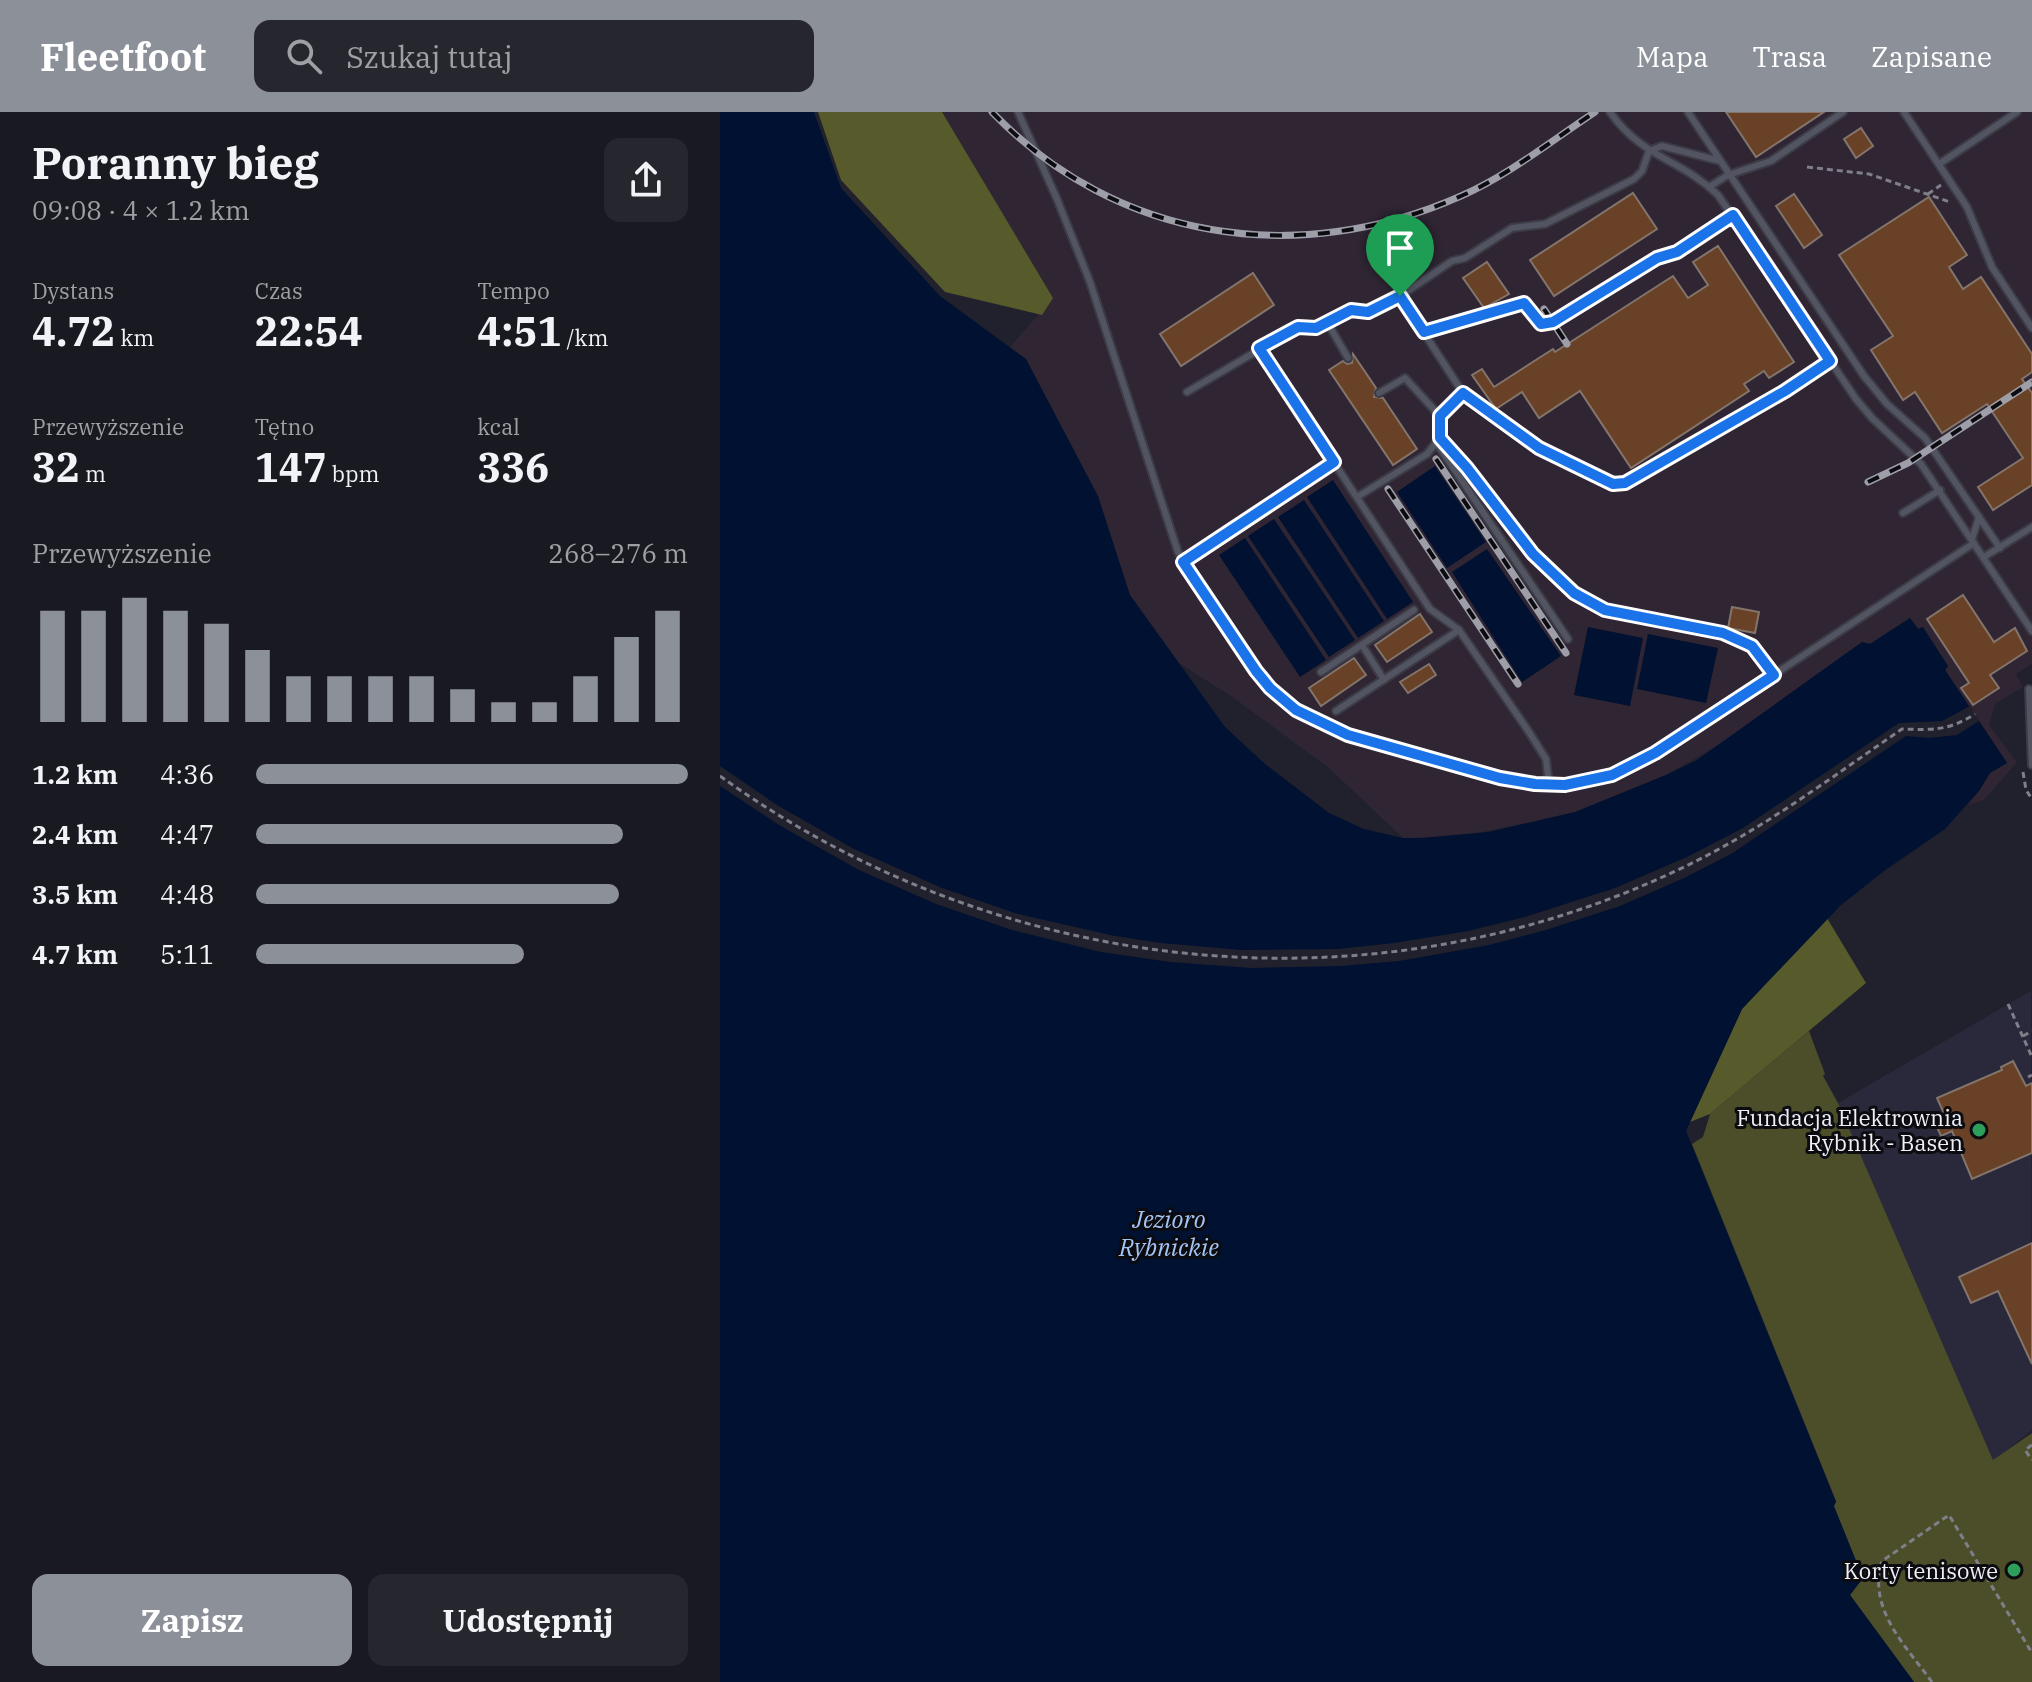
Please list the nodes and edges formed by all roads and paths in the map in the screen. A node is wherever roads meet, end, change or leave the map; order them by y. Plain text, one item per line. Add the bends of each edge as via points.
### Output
1 (1018, 112) edge
2 (1610, 112) edge
3 (1688, 112) edge
4 (1843, 112) edge
5 (1904, 112) edge
6 (2017, 112) edge
7 (1649, 151) junction
8 (1720, 161) junction
9 (1939, 164) junction
10 (1807, 167) dead end
11 (1728, 175) junction
12 (1941, 185) dead end
13 (1709, 187) junction
14 (1928, 194) junction
15 (1955, 205) dead end
16 (1733, 215) junction
17 (1400, 296) junction
18 (1327, 322) junction
19 (2032, 328) edge
20 (1424, 332) junction
21 (1259, 348) junction
22 (1348, 358) dead end
23 (1830, 361) junction
24 (1187, 392) dead end
25 (1379, 393) dead end
26 (1463, 393) junction
27 (1440, 416) junction
28 (1438, 440) junction
29 (1334, 462) junction
30 (1940, 490) junction
31 (1357, 497) junction
32 (1903, 513) dead end
33 (1979, 517) junction
34 (2032, 527) edge
35 (1973, 541) junction
36 (2000, 548) junction
37 (1984, 557) junction
38 (1183, 562) junction
39 (1414, 610) dead end
40 (1459, 630) junction
41 (2032, 631) edge
42 (1568, 639) dead end
43 (1362, 645) junction
44 (1321, 672) dead end
45 (1774, 675) junction
46 (1384, 680) junction
47 (2029, 689) dead end
48 (1336, 711) dead end
49 (1975, 714) dead end
50 (2032, 765) edge
51 (720, 776) edge
52 (1549, 785) junction
53 (2008, 1004) dead end
54 (2032, 1031) edge
55 (2023, 1036) junction
56 (2032, 1057) edge
57 (2032, 1445) edge
58 (2032, 1460) edge
59 (2032, 1653) edge
60 (1932, 1682) edge

1 - 38 lane via 1090,282
2 - 7 lane
3 - 8 lane
4 - 11 lane via 1771,161
5 - 9 lane
6 - 9 lane
7 - 8 lane via 1662,146
7 - 13 lane
7 - 17 lane via 1634,179 1545,224 1512,228
8 - 11 lane
9 - 19 lane via 1967,207 1992,267
10 - 14 path via 1869,174
11 - 13 lane
11 - 33 lane via 1864,376 1925,438
12 - 14 path
13 - 16 lane
14 - 15 path
16 - 20 lane via 1553,322 1541,324 1524,303
16 - 23 lane
17 - 18 lane via 1368,312 1351,310
17 - 20 lane
18 - 21 lane via 1316,328 1298,327
18 - 22 lane
20 - 26 lane
21 - 24 lane
21 - 29 lane
23 - 26 lane via 1625,483 1613,484 1539,448
23 - 30 lane via 1864,410 1911,452
25 - 27 lane via 1405,378
26 - 27 lane
27 - 28 lane
28 - 31 lane via 1427,454
28 - 42 lane
28 - 45 lane via 1467,468 1533,554 1574,593 1605,610 1723,633 1752,646
29 - 31 lane
29 - 38 lane
30 - 32 lane
30 - 35 lane
31 - 40 lane via 1430,609
33 - 35 lane
33 - 36 lane
34 - 36 lane
35 - 37 lane
35 - 45 lane
36 - 37 lane
37 - 41 lane
38 - 52 lane via 1256,671 1296,710 1384,746 1500,778
39 - 43 lane
40 - 46 lane
40 - 52 lane via 1542,750
43 - 44 lane
43 - 46 lane
45 - 52 lane via 1624,769 1589,781
46 - 48 lane
47 - 50 lane
49 - 51 path via 1956,726 1902,729 1733,842 1618,895 1476,938 1317,958 1180,954 1007,920 854,858
53 - 55 path
54 - 55 path
55 - 56 path
57 - 58 path via 2025,1450
59 - 60 path via 1949,1515 1882,1561 1879,1570 1885,1618

